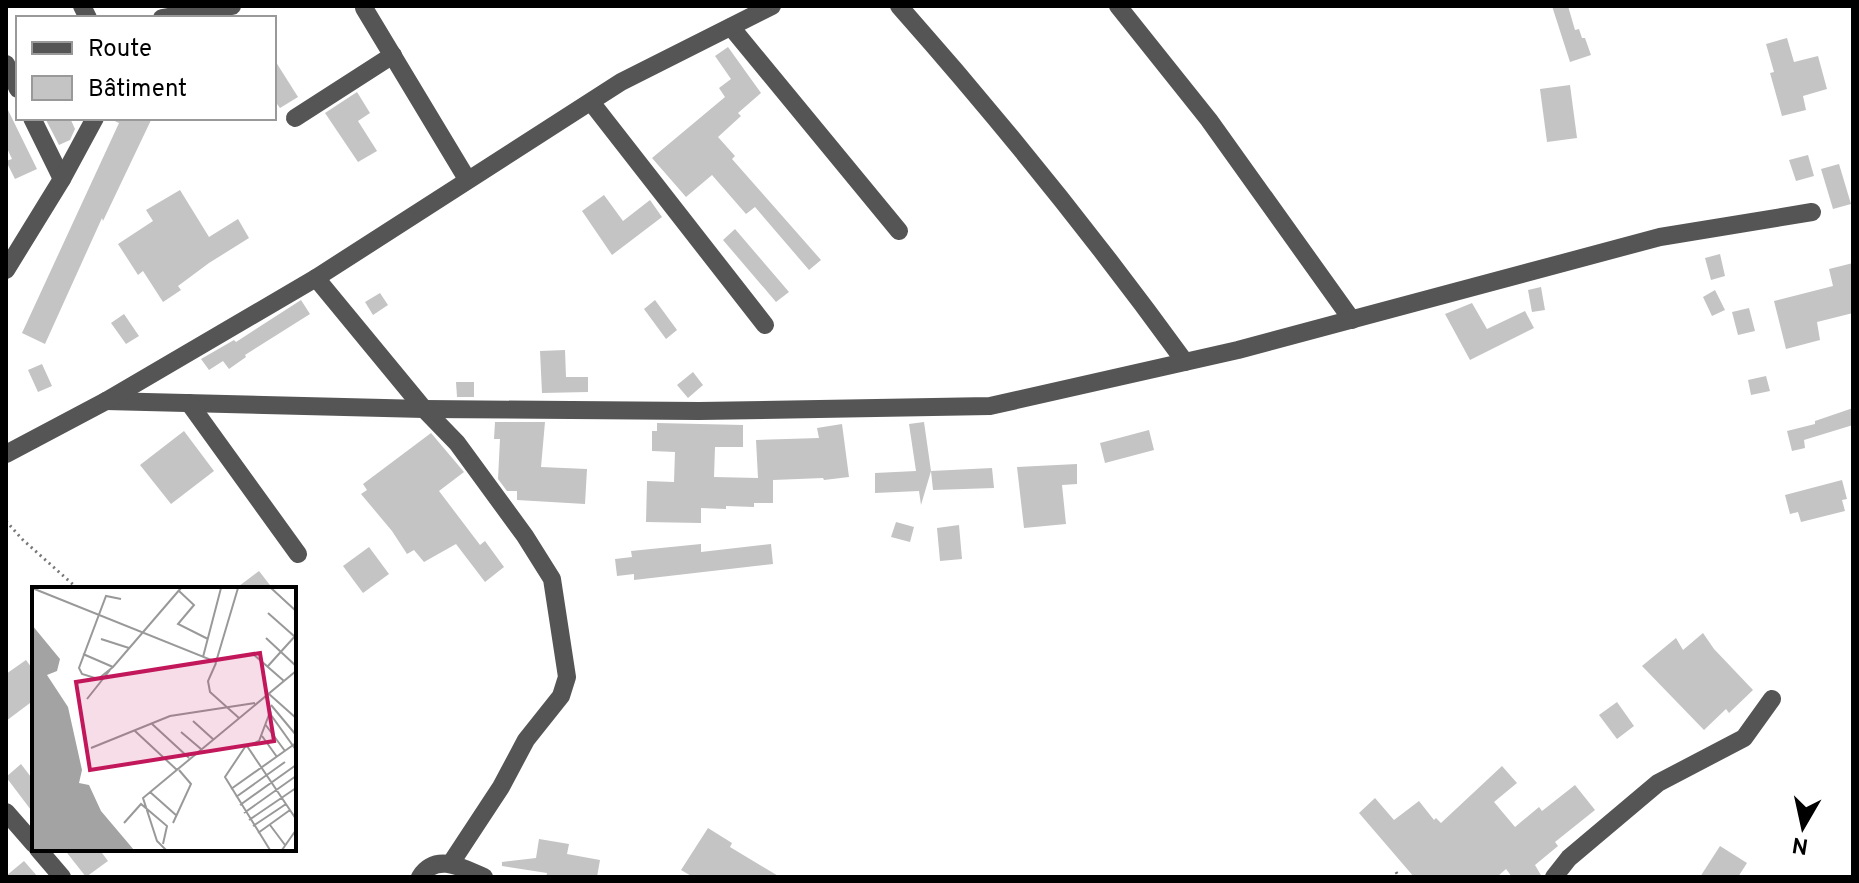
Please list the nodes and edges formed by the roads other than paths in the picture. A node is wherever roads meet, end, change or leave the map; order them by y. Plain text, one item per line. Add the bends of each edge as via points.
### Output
1 (232, 6) edge
2 (772, 6) edge
3 (899, 6) edge
4 (1118, 6) edge
5 (364, 8) edge
6 (179, 10) edge
7 (731, 27) junction
8 (393, 55) junction
9 (6, 64) edge
10 (16, 85) edge
11 (591, 102) junction
12 (295, 118) dead end
13 (33, 120) edge
14 (94, 120) edge
15 (62, 179) junction
16 (467, 179) junction
17 (1812, 212) dead end
18 (899, 231) dead end
19 (6, 270) edge
20 (316, 278) junction
21 (1352, 320) junction
22 (765, 325) dead end
23 (1185, 362) junction
24 (106, 401) junction
25 (189, 403) junction
26 (424, 409) junction
27 (6, 454) edge
28 (298, 554) dead end
29 (1772, 699) dead end
30 (6, 812) edge
31 (32, 842) edge
32 (40, 851) edge
33 (451, 863) junction
34 (62, 877) edge
35 (420, 877) edge
36 (484, 877) edge
37 (1554, 877) edge

1 - 6 street
2 - 7 street
3 - 23 street via 1109,256
4 - 21 street via 1209,120
5 - 8 street
7 - 11 street
7 - 18 street
8 - 12 street
8 - 16 street
9 - 10 street
11 - 16 street
11 - 22 street
13 - 15 street
14 - 15 street
15 - 19 street
16 - 20 street
17 - 21 street via 1660,237
20 - 24 street
20 - 26 street
21 - 23 street
23 - 26 street via 990,406
24 - 25 street
24 - 27 street
25 - 26 street
25 - 28 street
26 - 33 street via 457,443 552,579 567,677 561,696 526,740
29 - 37 street via 1744,738 1658,783 1569,858
30 - 31 street
32 - 34 street
33 - 35 street via 437,863
33 - 36 street

